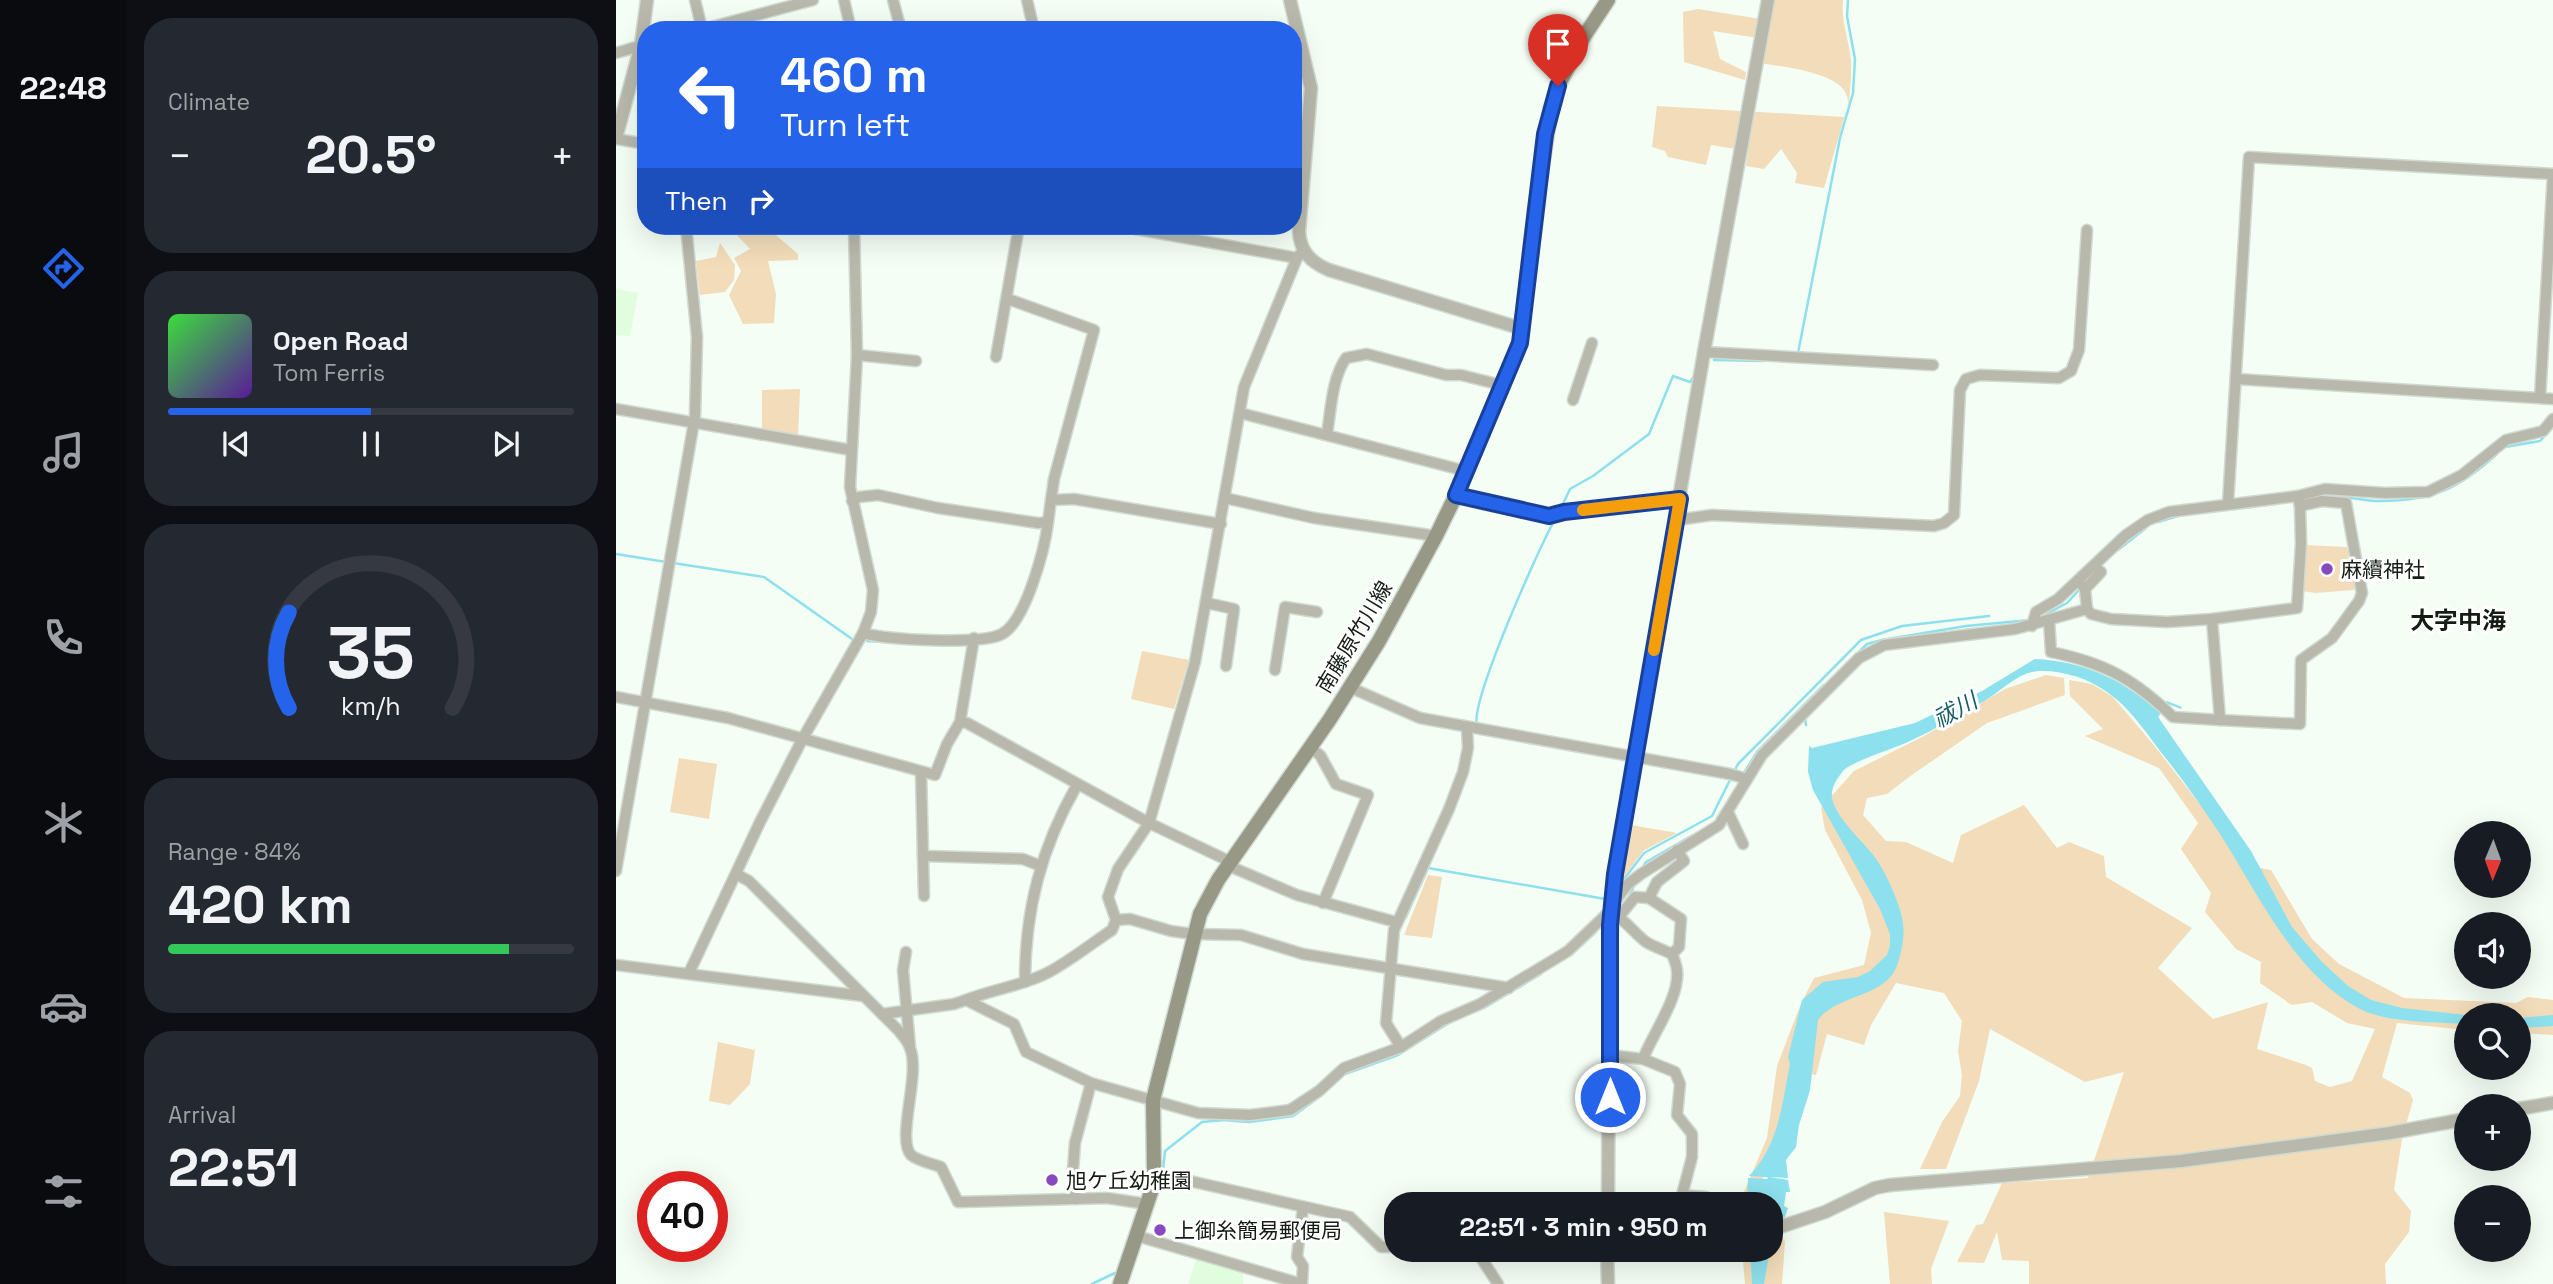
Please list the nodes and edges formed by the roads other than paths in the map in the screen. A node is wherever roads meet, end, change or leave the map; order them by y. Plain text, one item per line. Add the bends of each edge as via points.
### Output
1 (647, 0) edge
2 (695, 0) edge
3 (813, 0) edge
4 (844, 0) edge
5 (893, 0) edge
6 (1027, 0) edge
7 (1290, 0) edge
8 (1608, 0) edge
9 (1768, 0) edge
10 (646, 21) edge
11 (700, 21) edge
12 (726, 21) edge
13 (849, 21) edge
14 (899, 21) edge
15 (1032, 21) edge
16 (1295, 21) edge
17 (637, 47) edge
18 (1302, 50) edge
19 (616, 53) edge
20 (637, 68) edge
21 (616, 138) edge
22 (637, 142) edge
23 (2553, 174) edge
24 (1302, 194) edge
25 (2087, 230) dead end
26 (687, 235) edge
27 (855, 235) edge
28 (1018, 235) edge
29 (1177, 235) edge
30 (1299, 235) edge
31 (1300, 254) junction
32 (1008, 299) junction
33 (1523, 330) junction
34 (1592, 343) dead end
35 (1704, 352) junction
36 (857, 355) junction
37 (996, 357) dead end
38 (916, 361) dead end
39 (1933, 365) dead end
40 (2236, 379) junction
41 (1501, 385) junction
42 (2540, 398) junction
43 (2553, 399) edge
44 (1573, 400) dead end
45 (616, 409) edge
46 (1240, 413) junction
47 (2553, 419) edge
48 (693, 424) junction
49 (1327, 434) junction
50 (851, 450) junction
51 (1466, 471) junction
52 (1456, 495) junction
53 (1225, 498) junction
54 (1051, 499) junction
55 (1680, 499) junction
56 (852, 501) junction
57 (2299, 501) junction
58 (2228, 504) junction
59 (1677, 520) junction
60 (1048, 522) junction
61 (1220, 524) junction
62 (1436, 536) junction
63 (2082, 585) junction
64 (1207, 603) junction
65 (2087, 609) junction
66 (1317, 612) dead end
67 (2212, 619) junction
68 (2049, 620) junction
69 (2032, 626) junction
70 (863, 633) junction
71 (974, 642) junction
72 (1226, 666) dead end
73 (1275, 670) dead end
74 (1349, 687) junction
75 (616, 697) edge
76 (645, 702) junction
77 (2220, 720) junction
78 (963, 723) junction
79 (1467, 728) junction
80 (803, 738) junction
81 (1310, 748) junction
82 (1636, 757) junction
83 (921, 772) junction
84 (1745, 778) junction
85 (1076, 787) junction
86 (1728, 812) junction
87 (1149, 823) junction
88 (1743, 845) dead end
89 (1677, 850) junction
90 (923, 856) junction
91 (1230, 864) junction
92 (1041, 866) junction
93 (616, 871) edge
94 (736, 874) junction
95 (924, 896) dead end
96 (1649, 898) junction
97 (1323, 903) junction
98 (1613, 911) junction
99 (1116, 920) junction
100 (1396, 922) junction
101 (1193, 934) junction
102 (906, 952) dead end
103 (1672, 954) junction
104 (616, 965) edge
105 (1390, 967) junction
106 (689, 973) junction
107 (1025, 982) junction
108 (1509, 988) junction
109 (863, 996) junction
110 (967, 1000) junction
111 (907, 1010) junction
112 (882, 1014) junction
113 (910, 1046) junction
114 (1401, 1047) junction
115 (1609, 1055) junction
116 (1643, 1059) junction
117 (1091, 1083) junction
118 (1153, 1100) junction
119 (2553, 1103) edge
120 (2531, 1107) edge
121 (2454, 1121) edge
122 (1154, 1173) junction
123 (1608, 1192) edge
124 (1683, 1192) edge
125 (1076, 1199) junction
126 (1147, 1204) junction
127 (1303, 1207) junction
128 (1783, 1226) edge
129 (1137, 1236) junction
130 (1384, 1247) edge
131 (1484, 1262) edge
132 (1607, 1262) edge
133 (1119, 1284) edge
134 (1302, 1284) edge
135 (1498, 1284) edge
136 (1608, 1284) edge

1 - 10 street
2 - 11 street
3 - 12 street
4 - 13 street
5 - 14 street
6 - 15 street
7 - 16 street
8 - 33 main road, 南藤原竹川線 via 1583,38 1551,108
9 - 35 street
17 - 19 street
18 - 24 street via 1311,88
20 - 21 street
21 - 22 street
23 - 40 street via 2249,157
23 - 42 street
25 - 59 street via 2079,350 2071,371 2059,378 1980,375 1966,379 1960,390 1954,515 1944,523 1712,515
26 - 48 street via 697,337
27 - 36 street
28 - 32 street
29 - 31 street
30 - 31 street
31 - 33 street via 1329,270
31 - 46 street via 1244,387
32 - 37 street
32 - 54 street via 1094,330
33 - 41 main road, 南藤原竹川線
34 - 44 street
35 - 39 street
35 - 55 street
36 - 38 street
36 - 50 street
40 - 42 street
40 - 58 street
41 - 49 street via 1367,354 1346,358 1335,385
41 - 51 main road, 南藤原竹川線
42 - 43 street
45 - 48 street
46 - 49 street
46 - 53 street
47 - 57 street via 2543,431 2506,440 2462,475 2428,492 2325,489
48 - 50 street
48 - 76 street
49 - 51 street
50 - 56 street
51 - 52 main road, 南藤原竹川線
52 - 55 street via 1549,516
52 - 62 main road, 南藤原竹川線
53 - 61 street
53 - 62 street via 1314,518
54 - 60 street
54 - 61 street
55 - 59 street
56 - 60 street via 878,495 937,508
56 - 70 street via 873,590
57 - 58 street
57 - 67 street via 2297,608
57 - 77 street via 2346,503 2361,586 2359,601 2332,638 2301,660 2300,724
58 - 63 street via 2169,512 2148,520 2126,535
59 - 82 street
60 - 71 street via 1036,574 1010,628
61 - 64 street
62 - 74 main road, 南藤原竹川線
63 - 65 street
63 - 69 street via 2036,612
64 - 72 street via 1234,609
64 - 87 street via 1195,663
65 - 67 street via 2101,617 2134,621
65 - 68 street
66 - 73 street via 1285,607
67 - 77 street
68 - 69 street
68 - 77 street via 2052,652 2125,677 2173,718
69 - 84 street via 1872,649 1762,755
70 - 71 street via 881,638
70 - 80 street
71 - 78 street
74 - 79 street via 1420,718
74 - 81 main road, 南藤原竹川線
75 - 76 street
76 - 80 street
76 - 93 street
78 - 83 street via 947,744 935,775
78 - 85 street
79 - 82 street
79 - 100 street via 1463,772
80 - 83 street
80 - 94 street
81 - 91 main road, 南藤原竹川線
81 - 97 street via 1320,755 1336,784 1368,795
82 - 84 street
82 - 98 street via 1618,850
83 - 90 street
84 - 86 street
85 - 87 street
85 - 92 street via 1054,827
86 - 88 street
86 - 89 street via 1713,829
87 - 91 street
87 - 99 street via 1118,869 1108,897
89 - 96 street via 1684,861 1657,882
89 - 98 street via 1631,882
90 - 92 street via 1023,859
90 - 95 street
91 - 97 street via 1258,880
91 - 101 main road, 南藤原竹川線
92 - 107 street via 1029,912
94 - 106 street
94 - 109 street via 749,881
96 - 98 street via 1635,897
96 - 103 street via 1681,919 1679,947
97 - 100 street
98 - 103 street via 1648,943
98 - 108 street via 1568,951
98 - 115 street
99 - 101 street
99 - 107 street via 1102,937
100 - 105 street
101 - 105 street via 1241,935 1303,954
101 - 118 main road, 南藤原竹川線
102 - 111 street
103 - 116 street via 1678,972 1673,991
104 - 106 street
105 - 108 street
105 - 114 street via 1386,1023
106 - 109 street
107 - 110 street
108 - 114 street via 1441,1021
109 - 112 street
110 - 111 street
110 - 117 street via 1014,1024 1026,1052
111 - 112 street
111 - 113 street
112 - 113 street
113 - 125 street via 914,1066 907,1147 912,1156 941,1167 958,1202
114 - 118 street via 1344,1068 1290,1110 1250,1115 1198,1113
115 - 116 street
115 - 123 street
116 - 124 street via 1675,1072 1680,1084 1677,1115 1692,1135 1692,1157
117 - 118 street
117 - 125 street via 1075,1143
118 - 122 main road, 南藤原竹川線
119 - 120 street
121 - 128 street via 2181,1161 1890,1185
122 - 126 main road, 南藤原竹川線
122 - 127 street
125 - 126 street
126 - 129 main road, 南藤原竹川線
127 - 130 street via 1350,1217
127 - 134 street via 1297,1257 1303,1266
129 - 133 main road, 南藤原竹川線
129 - 134 street
131 - 135 street
132 - 136 street

